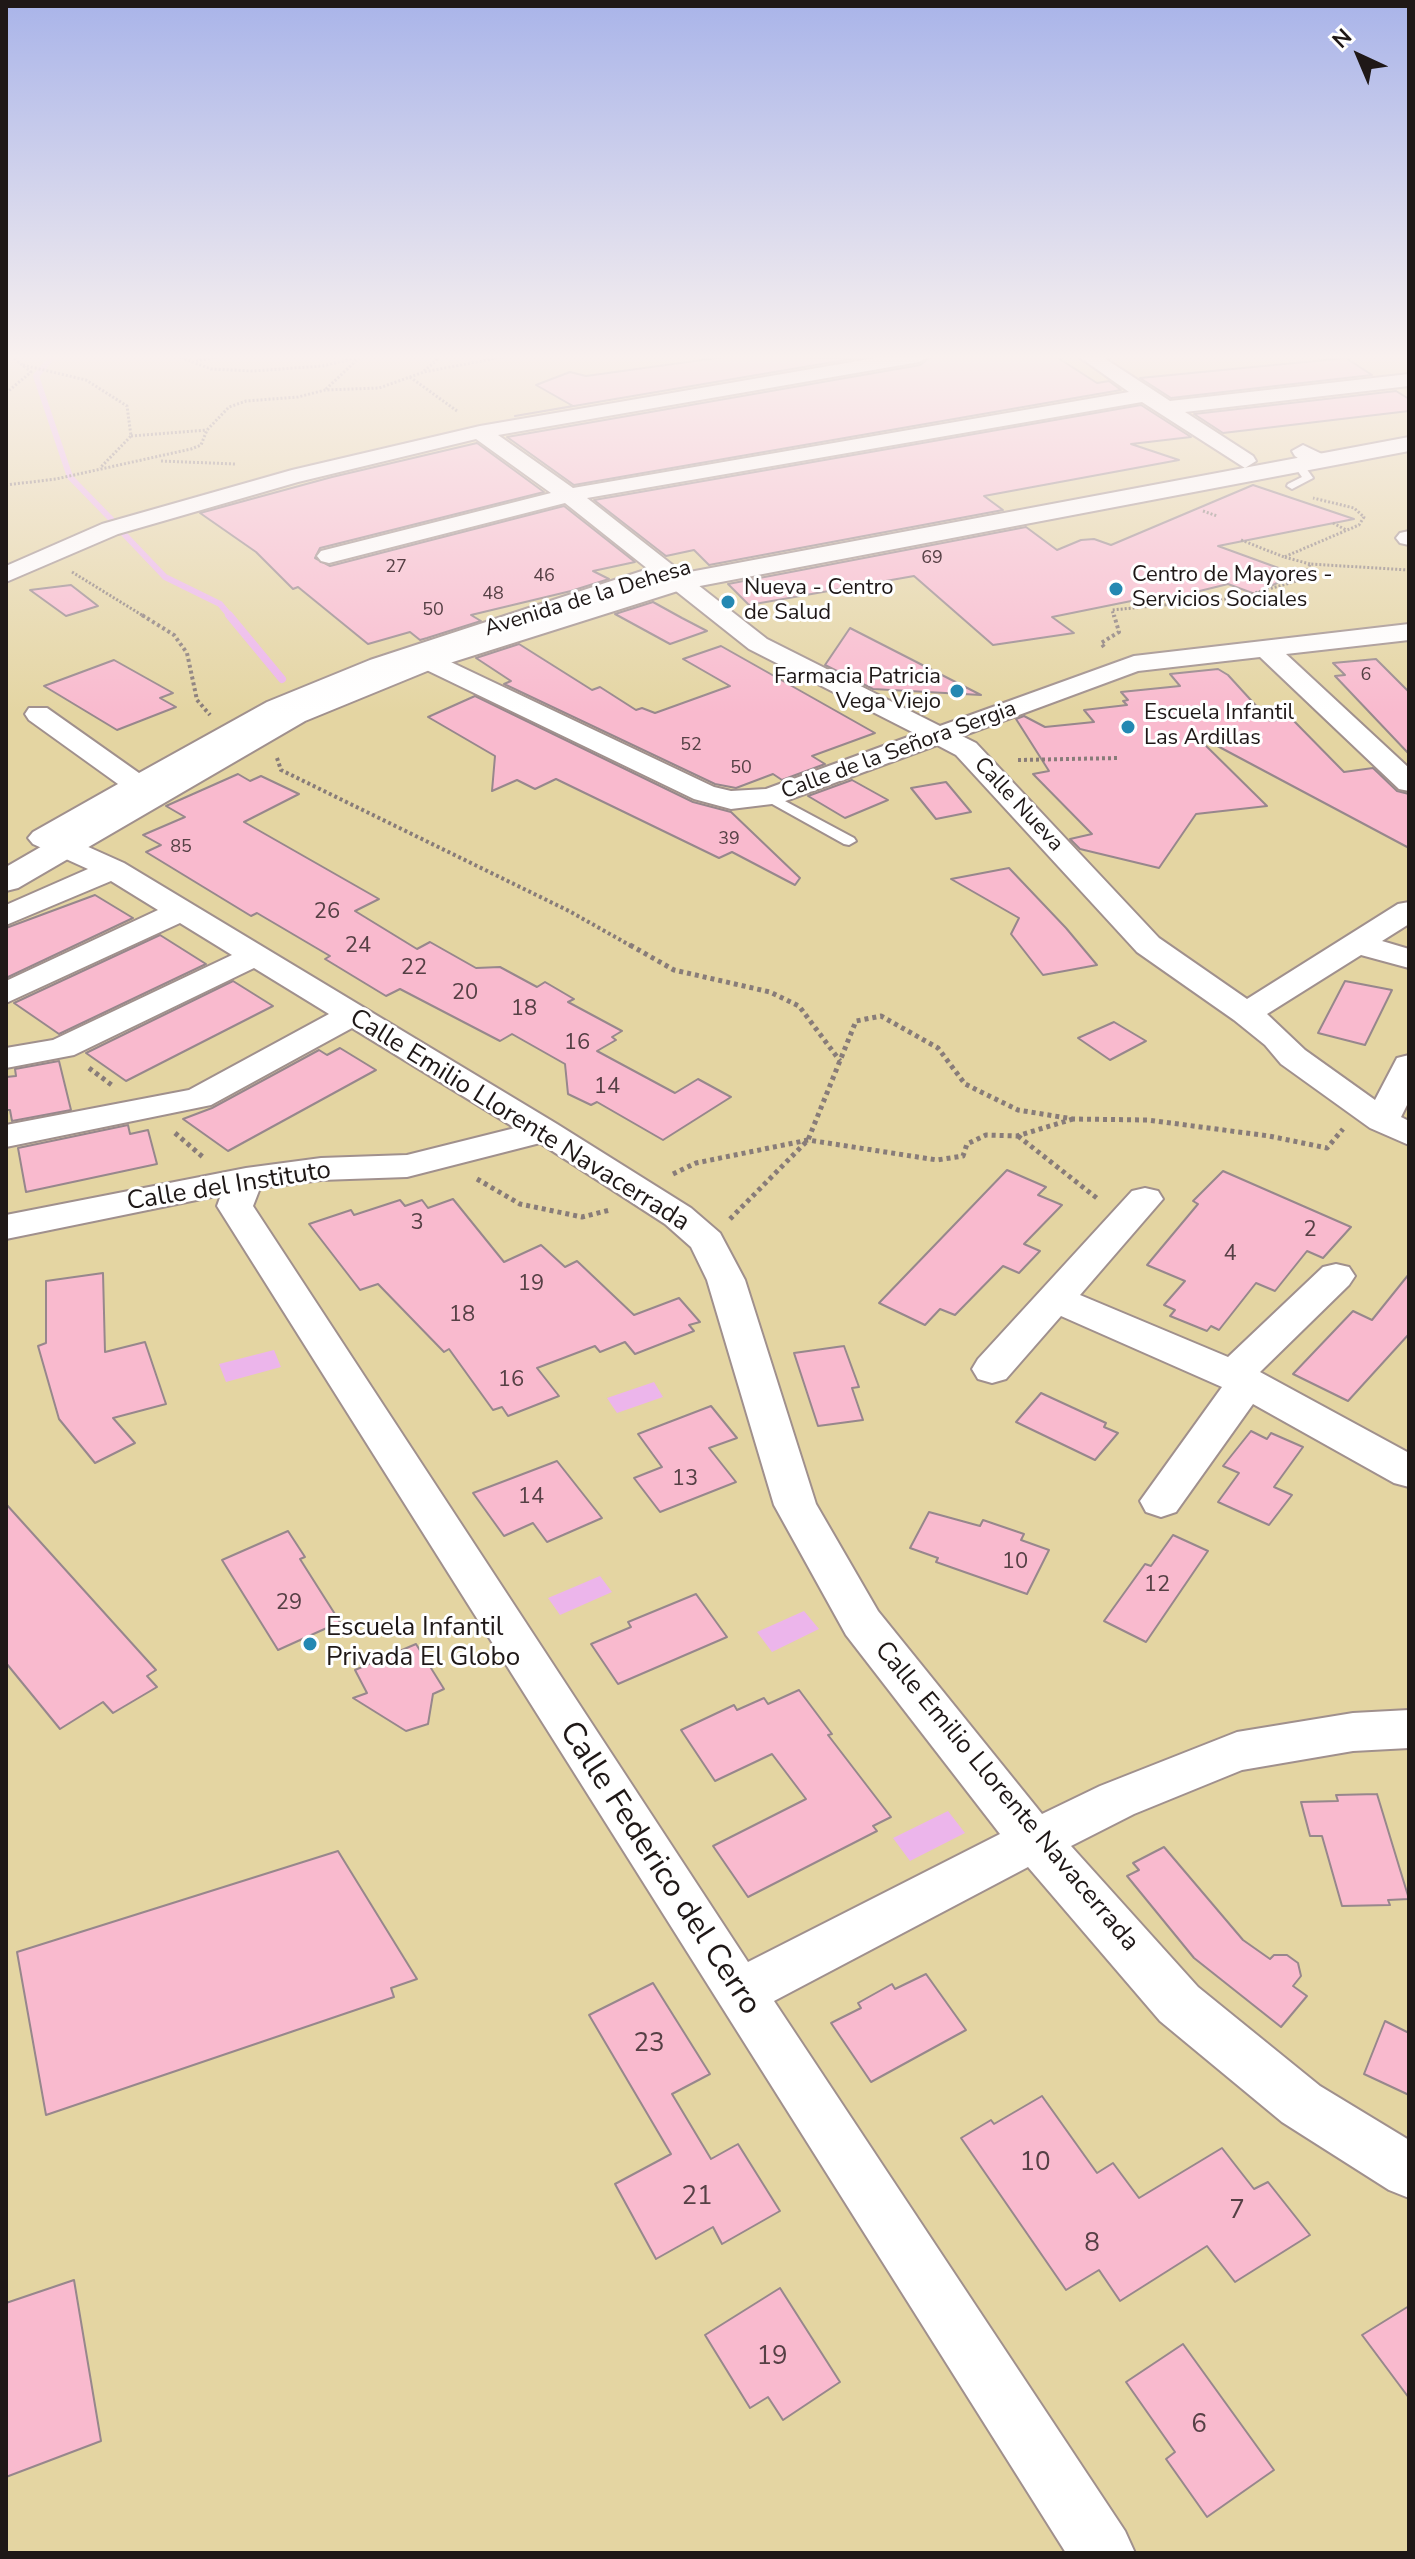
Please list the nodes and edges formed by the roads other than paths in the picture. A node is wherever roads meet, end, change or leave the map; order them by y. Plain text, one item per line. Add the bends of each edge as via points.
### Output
1 (301, 475) edge
2 (541, 475) edge
3 (682, 475) edge
4 (1175, 475) edge
5 (1243, 475) edge
6 (569, 495) junction
7 (329, 556) dead end
8 (6, 575) edge
9 (673, 576) junction
10 (1409, 632) edge
11 (1266, 649) junction
12 (419, 657) junction
13 (38, 714) dead end
14 (938, 735) junction
15 (1409, 783) edge
16 (146, 788) junction
17 (770, 797) junction
18 (54, 841) junction
19 (849, 841) dead end
20 (6, 859) edge
21 (113, 869) junction
22 (6, 881) edge
23 (180, 911) junction
24 (1409, 911) edge
25 (6, 916) edge
26 (1357, 944) junction
27 (255, 956) junction
28 (1409, 959) edge
29 (6, 993) edge
30 (1246, 1013) junction
31 (351, 1015) junction
32 (6, 1058) edge
33 (1409, 1065) edge
34 (1385, 1121) edge
35 (545, 1131) junction
36 (6, 1136) edge
37 (231, 1191) junction
38 (1136, 1210) road end
39 (6, 1227) edge
40 (6, 1246) edge
41 (1336, 1276) dead end
42 (1055, 1299) junction
43 (992, 1369) dead end
44 (1240, 1379) junction
45 (1409, 1472) edge
46 (1161, 1501) dead end
47 (1409, 1729) edge
48 (1035, 1840) junction
49 (739, 1993) junction
50 (1409, 2171) edge
51 (1103, 2553) edge

1 - 8 street via 110,529
2 - 6 street, Calle Nueva
3 - 6 street
4 - 9 street, Avenida de la Dehesa
5 - 9 street, Avenida de la Dehesa
6 - 7 street
6 - 9 street, Calle Nueva
9 - 12 street, Avenida de la Dehesa
9 - 14 street, Calle Nueva via 758,644
10 - 11 street, Calle de la Señora Sergia
11 - 14 street, Calle de la Señora Sergia via 1134,664
11 - 15 street
12 - 16 street, Avenida de la Dehesa
12 - 16 street, Avenida de la Dehesa via 276,708
12 - 17 street, Calle de la Señora Sergia via 704,793 731,800
13 - 16 street
14 - 17 street, Calle de la Señora Sergia
14 - 30 street, Calle Nueva via 966,749 1148,945
16 - 18 street, Avenida de la Dehesa
17 - 19 lane
18 - 20 street, Avenida de la Dehesa
18 - 21 street, Calle Emilio Llorente Navacerrada
18 - 22 street, Avenida de la Dehesa
21 - 23 street, Calle Emilio Llorente Navacerrada
21 - 25 street
23 - 27 street, Calle Emilio Llorente Navacerrada
23 - 29 street
24 - 26 street
26 - 28 street
26 - 30 street
27 - 31 street, Calle Emilio Llorente Navacerrada
27 - 32 street via 62,1048
30 - 34 street, Calle Nueva via 1293,1057
31 - 35 street, Calle Emilio Llorente Navacerrada
31 - 36 street via 199,1098
33 - 34 street
35 - 37 street, Calle del Instituto via 407,1166 321,1169
35 - 48 street, Calle Emilio Llorente Navacerrada via 678,1216 707,1241 726,1280 795,1505 862,1623
37 - 39 street, Calle del Instituto
37 - 40 street, Calle del Instituto
37 - 49 street, Calle Federico del Cerro
38 - 42 street
41 - 44 street
42 - 43 street
42 - 44 street
44 - 45 street
44 - 46 street
47 - 48 street via 1353,1732 1237,1751
48 - 49 street
48 - 50 street, Calle Emilio Llorente Navacerrada via 1179,2004 1301,2104
49 - 51 street, Calle Federico del Cerro

